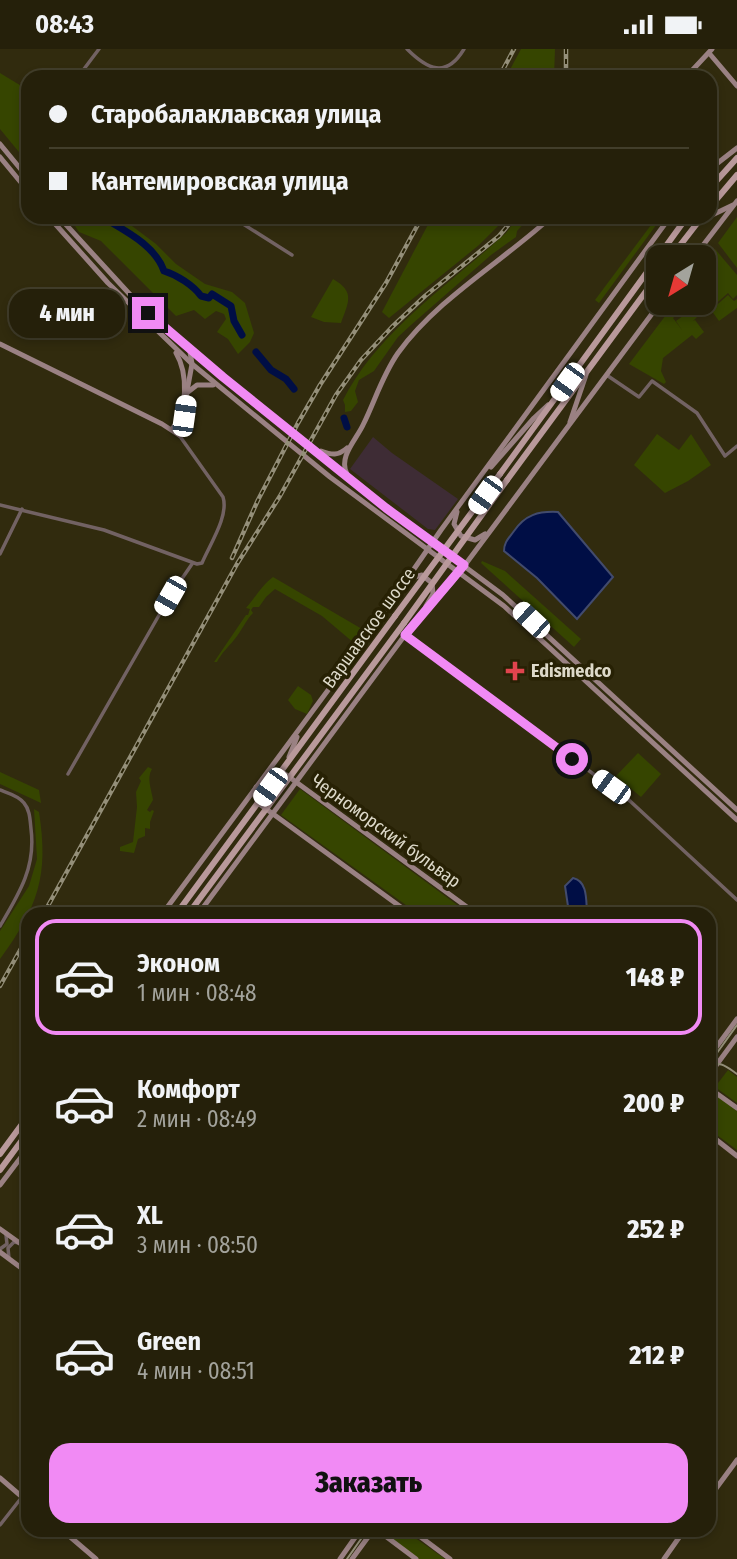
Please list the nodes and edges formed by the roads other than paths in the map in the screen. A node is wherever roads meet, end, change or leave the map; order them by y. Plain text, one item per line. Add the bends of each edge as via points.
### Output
1 (99, 49) edge
2 (407, 49) edge
3 (464, 49) edge
4 (708, 50) edge
5 (83, 70) edge
6 (692, 70) edge
7 (737, 86) edge
8 (0, 144) edge
9 (737, 148) edge
10 (0, 157) edge
11 (737, 158) edge
12 (717, 164) edge
13 (21, 170) edge
14 (737, 176) edge
15 (717, 180) edge
16 (21, 182) edge
17 (717, 199) edge
18 (736, 202) edge
19 (717, 212) edge
20 (55, 224) edge
21 (66, 224) edge
22 (243, 224) edge
23 (542, 224) edge
24 (665, 224) edge
25 (683, 224) edge
26 (695, 225) edge
27 (667, 245) edge
28 (680, 245) edge
29 (703, 245) edge
30 (292, 255) dead end
31 (646, 273) edge
32 (646, 291) edge
33 (651, 315) edge
34 (0, 344) edge
35 (173, 348) junction
36 (188, 349) junction
37 (192, 364) junction
38 (588, 371) junction
39 (608, 376) junction
40 (219, 388) junction
41 (187, 394) junction
42 (555, 398) junction
43 (172, 429) junction
44 (564, 434) junction
45 (179, 435) junction
46 (353, 443) junction
47 (737, 446) edge
48 (315, 449) junction
49 (352, 480) junction
50 (470, 490) junction
51 (463, 501) junction
52 (0, 505) edge
53 (22, 509) junction
54 (408, 524) junction
55 (494, 525) junction
56 (402, 532) junction
57 (432, 542) junction
58 (427, 550) junction
59 (0, 554) edge
60 (192, 564) junction
61 (464, 565) junction
62 (459, 572) junction
63 (406, 581) junction
64 (489, 583) junction
65 (483, 590) junction
66 (421, 615) junction
67 (405, 635) junction
68 (598, 682) junction
69 (592, 687) junction
70 (303, 725) junction
71 (333, 735) junction
72 (670, 748) junction
73 (664, 753) junction
74 (304, 757) junction
75 (283, 768) junction
76 (68, 775) dead end
77 (289, 777) junction
78 (296, 782) junction
79 (257, 786) junction
80 (0, 790) edge
81 (258, 803) junction
82 (266, 809) junction
83 (737, 810) edge
84 (272, 814) junction
85 (737, 820) edge
86 (737, 900) edge
87 (167, 907) edge
88 (181, 907) edge
89 (193, 907) edge
90 (204, 907) edge
91 (401, 907) edge
92 (464, 907) edge
93 (0, 926) edge
94 (737, 1019) edge
95 (737, 1037) edge
96 (716, 1048) edge
97 (716, 1066) edge
98 (716, 1093) edge
99 (737, 1108) edge
100 (21, 1126) edge
101 (716, 1140) edge
102 (21, 1142) edge
103 (0, 1154) edge
104 (737, 1156) edge
105 (21, 1157) edge
106 (0, 1170) edge
107 (0, 1185) edge
108 (2, 1231) edge
109 (21, 1243) joint
110 (0, 1251) edge
111 (9, 1259) junction
112 (21, 1268) edge
113 (737, 1460) edge
114 (0, 1478) edge
115 (716, 1488) edge
116 (21, 1496) edge
117 (21, 1498) edge
118 (0, 1525) edge
119 (70, 1537) edge
120 (355, 1537) edge
121 (369, 1537) edge
122 (386, 1537) edge
123 (421, 1537) edge
124 (679, 1537) edge
125 (96, 1559) edge
126 (340, 1559) edge
127 (352, 1559) edge
128 (416, 1559) edge
129 (450, 1559) edge
130 (664, 1559) edge

1 - 5 street
2 - 3 street via 434,68 452,64
4 - 6 main road
4 - 7 main road
8 - 13 main road
9 - 12 main road
10 - 16 main road
11 - 15 main road
14 - 17 main road
18 - 19 main road
18 - 29 main road
20 - 35 main road
21 - 36 main road
22 - 30 street
23 - 46 main road via 459,291 399,351
24 - 50 main road
25 - 27 main road, Варшавское шоссе
26 - 28 main road
31 - 42 main road, Варшавское шоссе
32 - 38 main road, Варшавское шоссе
33 - 39 main road
34 - 43 main road
35 - 37 main road
35 - 43 main road via 183,367 184,384
36 - 37 main road
36 - 48 main road
37 - 40 main road
37 - 41 main road
38 - 44 main road
38 - 74 main road, Варшавское шоссе, bridge
39 - 44 main road
39 - 47 street via 639,397 652,381 697,413 724,456
40 - 41 main road via 202,383
40 - 56 main road
41 - 45 main road
42 - 50 main road
42 - 75 main road, Варшавское шоссе, bridge
43 - 45 main road
44 - 55 main road
45 - 60 street via 225,502 202,563
46 - 48 main road via 334,455
46 - 49 main road via 344,465
48 - 49 main road
49 - 54 main road
50 - 51 main road
51 - 55 main road via 454,520 461,536 479,539
51 - 57 main road
52 - 53 street
53 - 59 street
53 - 60 street via 104,530
54 - 56 main road via 408,531
54 - 57 main road
55 - 61 main road
56 - 58 main road
57 - 58 main road
57 - 61 main road
58 - 62 main road
58 - 63 main road
60 - 76 street
61 - 62 main road
61 - 64 main road
62 - 65 main road
62 - 66 main road
63 - 66 main road via 422,575 432,583 433,594
63 - 70 main road
64 - 65 street via 483,583
64 - 68 main road
65 - 69 main road
66 - 67 main road
67 - 71 main road
67 - 86 street via 630,801
68 - 69 street via 598,687
68 - 72 main road
69 - 73 main road
70 - 75 main road
70 - 79 main road
71 - 74 main road
71 - 78 main road
72 - 73 street via 664,747
72 - 83 main road
73 - 85 main road
74 - 77 main road, Варшавское шоссе
75 - 77 main road, Черноморский бульвар
75 - 81 main road, Варшавское шоссе
77 - 78 main road, Черноморский бульвар
77 - 82 main road, Варшавское шоссе
78 - 84 main road
78 - 92 main road, Черноморский бульвар
79 - 81 main road
79 - 87 main road
80 - 93 street via 26,804 32,837 32,859 21,891
81 - 82 main road
81 - 88 main road, Варшавское шоссе
82 - 84 main road
82 - 89 main road, Варшавское шоссе
84 - 90 main road
84 - 91 main road
94 - 96 main road
95 - 97 main road
98 - 99 main road
100 - 103 main road
101 - 104 main road
102 - 106 main road
105 - 107 main road
108 - 109 main road
108 - 110 street via 7,1244
109 - 111 street via 10,1245
110 - 111 main road
111 - 112 main road
113 - 115 main road
114 - 116 main road
117 - 118 street
119 - 125 main road
120 - 126 main road
121 - 127 main road
122 - 128 main road
123 - 129 main road
124 - 130 main road

